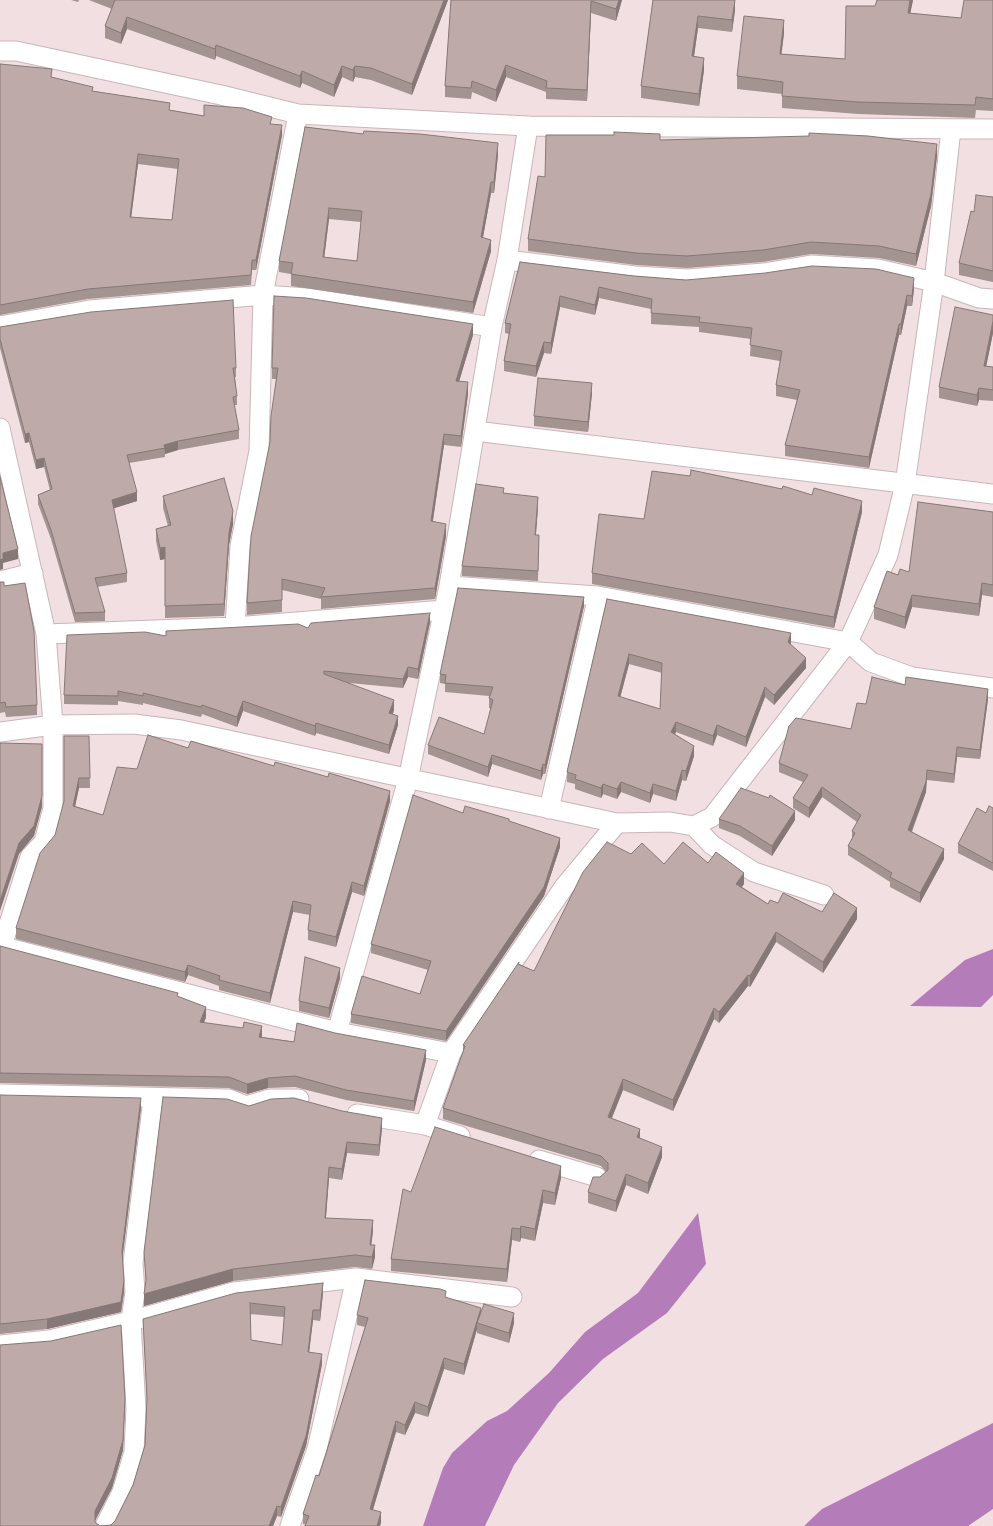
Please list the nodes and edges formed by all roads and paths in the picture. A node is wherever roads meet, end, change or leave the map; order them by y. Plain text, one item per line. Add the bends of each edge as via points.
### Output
1 (0, 51) edge
2 (298, 114) junction
3 (528, 126) junction
4 (951, 129) junction
5 (993, 129) edge
6 (507, 260) junction
7 (934, 282) junction
8 (263, 296) junction
9 (993, 299) edge
10 (0, 326) edge
11 (492, 327) junction
12 (0, 428) edge
13 (475, 431) junction
14 (905, 484) junction
15 (993, 494) edge
16 (33, 573) junction
17 (0, 581) edge
18 (449, 586) junction
19 (598, 596) junction
20 (444, 610) junction
21 (235, 628) junction
22 (46, 634) junction
23 (848, 642) junction
24 (993, 688) edge
25 (52, 725) junction
26 (0, 732) edge
27 (408, 780) junction
28 (549, 809) junction
29 (617, 823) junction
30 (694, 826) junction
31 (824, 896) dead end
32 (1, 946) edge
33 (337, 1032) junction
34 (452, 1053) junction
35 (0, 1094) edge
36 (153, 1099) junction
37 (315, 1104) edge
38 (344, 1111) edge
39 (425, 1125) junction
40 (482, 1142) edge
41 (520, 1154) edge
42 (596, 1177) edge
43 (356, 1278) junction
44 (512, 1297) dead end
45 (131, 1321) junction
46 (0, 1345) edge
47 (105, 1526) edge
48 (290, 1526) edge

1 - 2 street via 16,51
2 - 3 street
2 - 8 street
3 - 4 street
3 - 6 street
4 - 5 street
4 - 7 street
6 - 7 street via 687,279 764,273 811,264 878,269
6 - 11 street
7 - 9 street via 979,298
7 - 14 street
8 - 10 street via 90,310
8 - 11 street via 307,298
8 - 21 street via 259,451 240,546
11 - 13 street
12 - 16 street
13 - 14 street
13 - 18 street
14 - 15 street
14 - 23 street via 888,554
16 - 17 street
16 - 22 street
18 - 19 street
18 - 20 street
19 - 23 street
19 - 28 street
20 - 21 street
20 - 27 street
21 - 22 street
22 - 25 street
23 - 24 street via 871,662 912,677
23 - 30 street via 712,817
25 - 26 street
25 - 27 street via 134,724 181,730
25 - 32 street via 53,808 44,842 30,858
27 - 28 street
27 - 33 street
28 - 29 street
29 - 30 street via 670,822
29 - 34 street via 564,886
30 - 31 street via 712,845 754,872
32 - 33 street
33 - 34 street
34 - 39 street
35 - 36 street
36 - 37 street via 229,1099 246,1106 269,1099 296,1098
36 - 45 street via 133,1263 135,1292
38 - 39 street
39 - 40 street
41 - 42 street
43 - 44 street
43 - 45 street via 234,1292
43 - 48 street via 317,1449
45 - 46 street via 48,1340
45 - 47 street via 136,1409 134,1452 122,1492

